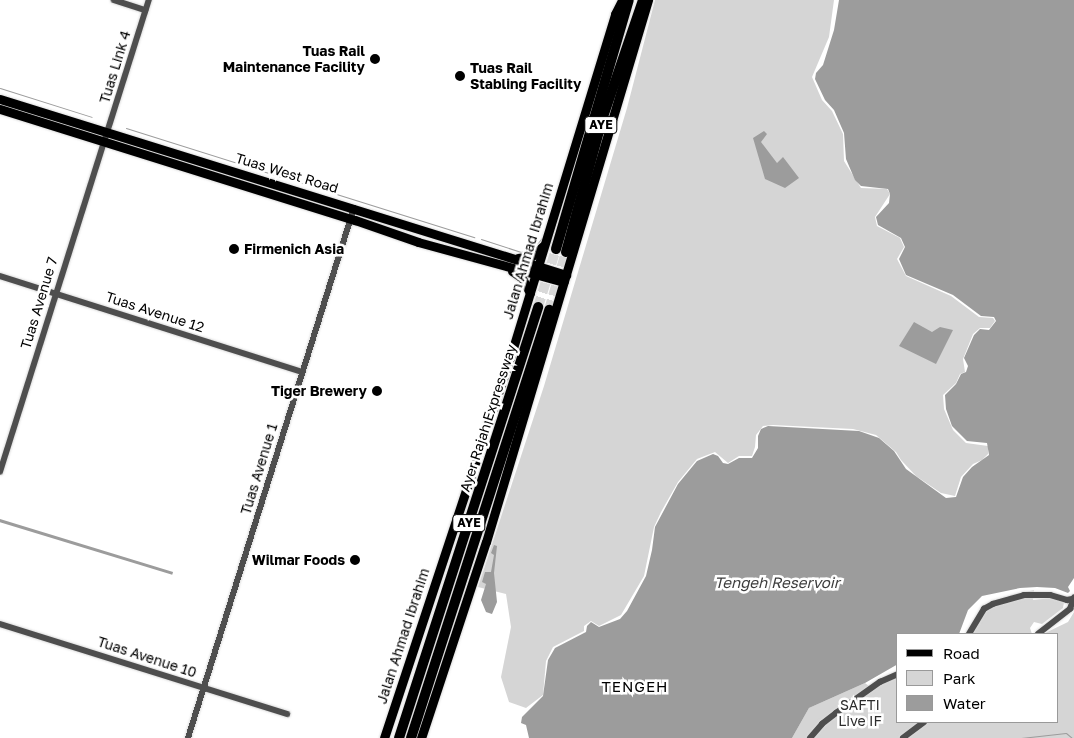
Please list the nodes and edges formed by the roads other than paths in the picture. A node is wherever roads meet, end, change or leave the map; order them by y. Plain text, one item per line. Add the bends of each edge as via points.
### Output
1 (114, 0) edge
2 (149, 0) edge
3 (622, 0) edge
4 (628, 0) edge
5 (643, 0) edge
6 (648, 0) edge
7 (145, 10) junction
8 (0, 99) edge
9 (0, 109) edge
10 (106, 137) junction
11 (354, 208) junction
12 (351, 219) junction
13 (545, 241) junction
14 (506, 257) junction
15 (504, 267) junction
16 (536, 271) junction
17 (0, 276) edge
18 (565, 279) junction
19 (55, 293) junction
20 (530, 293) junction
21 (302, 372) junction
22 (0, 472) edge
23 (1073, 599) edge
24 (0, 624) edge
25 (970, 633) edge
26 (1039, 633) edge
27 (896, 675) edge
28 (203, 688) junction
29 (287, 714) dead end
30 (923, 723) edge
31 (188, 738) edge
32 (384, 738) edge
33 (399, 738) edge
34 (411, 738) edge
35 (421, 738) edge
36 (810, 738) edge
37 (904, 738) edge

1 - 7 street
2 - 7 street, Tuas Link 4
3 - 13 main road, Jalan Ahmad Ibrahim
4 - 5 highway, AYE via 561,250
6 - 18 main road
7 - 10 street, Tuas Link 4
8 - 10 main road, Tuas West Road
9 - 10 main road, Tuas West Road
10 - 11 main road, Tuas West Road
10 - 12 main road, Tuas West Road
10 - 19 street, Tuas Avenue 7
11 - 12 street, Tuas Avenue 1
11 - 14 main road, Tuas West Road
12 - 15 main road, Tuas West Road
12 - 21 street, Tuas Avenue 1
13 - 14 main road via 540,251 532,256
13 - 16 main road, Jalan Ahmad Ibrahim
14 - 16 main road, Tuas West Road
15 - 16 main road, Tuas West Road
15 - 20 main road via 522,278
16 - 18 main road, Tuas West Road
16 - 20 main road, Jalan Ahmad Ibrahim
17 - 19 street, Tuas Avenue 12
18 - 35 main road via 486,542
19 - 21 street, Tuas Avenue 12
19 - 22 street, Tuas Avenue 7
20 - 32 main road, Jalan Ahmad Ibrahim
21 - 28 street, Tuas Avenue 1
23 - 25 street via 1024,595 993,604 984,609
23 - 26 street via 1070,609
24 - 28 street, Tuas Avenue 10
27 - 36 street via 880,682 836,713
28 - 29 street, Tuas Avenue 10
28 - 31 street, Tuas Avenue 1
30 - 37 street
33 - 34 highway, Ayer Rajah Expressway / AYE via 543,309

